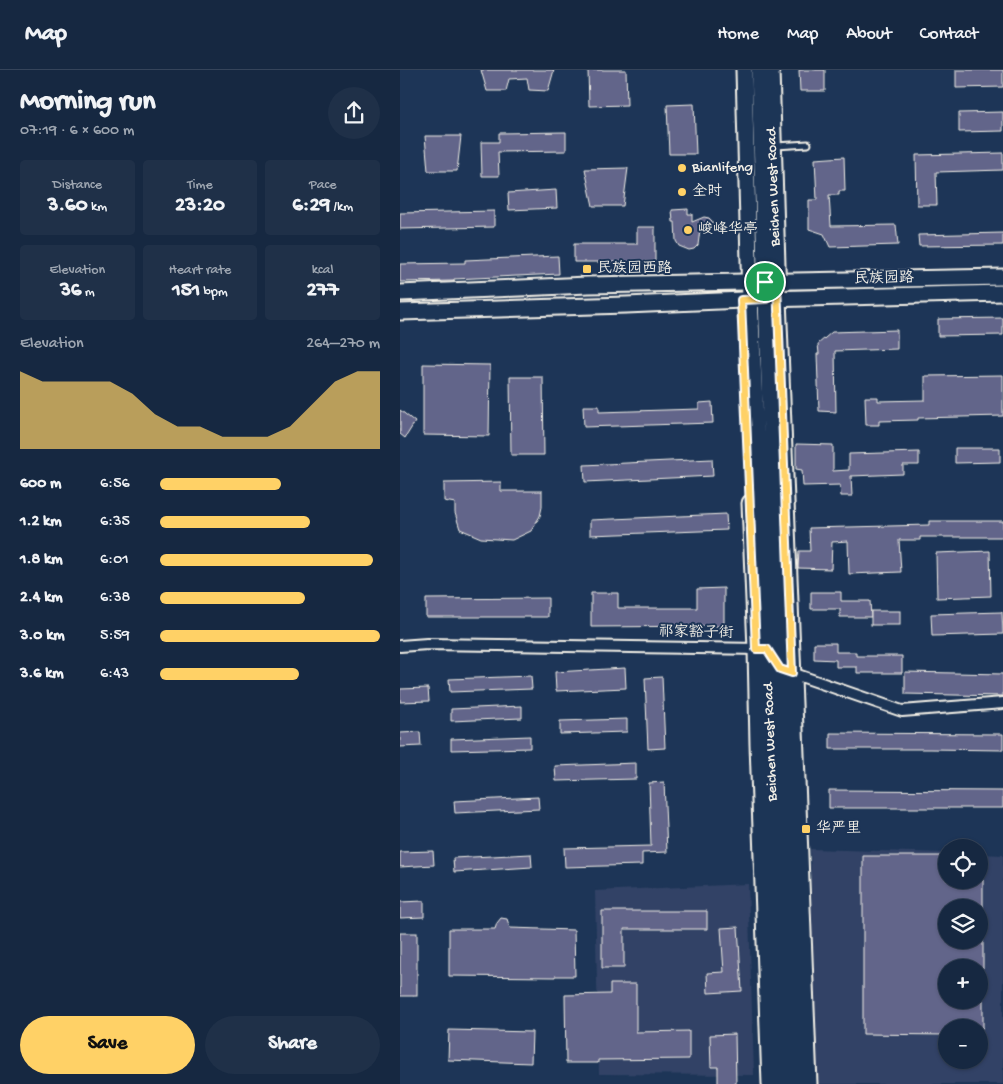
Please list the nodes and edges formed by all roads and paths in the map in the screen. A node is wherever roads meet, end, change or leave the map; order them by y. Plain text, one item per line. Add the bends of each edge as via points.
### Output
1 (733, 70) edge
2 (744, 70) edge
3 (759, 70) edge
4 (771, 70) edge
5 (746, 130) junction
6 (808, 144) dead end
7 (767, 146) junction
8 (737, 161) junction
9 (1003, 277) edge
10 (745, 282) junction
11 (771, 282) junction
12 (400, 293) edge
13 (1003, 293) edge
14 (745, 299) junction
15 (772, 299) junction
16 (400, 312) edge
17 (400, 646) edge
18 (762, 649) junction
19 (786, 671) junction
20 (1003, 703) edge
21 (775, 1014) junction
22 (770, 1084) edge
23 (784, 1084) edge
24 (795, 1084) edge
25 (808, 1084) edge

1 - 8 main road, Beichen West Road
2 - 5 main road, Beichen West Road
3 - 7 main road, Beichen West Road
4 - 7 main road, Beichen West Road
5 - 8 main road
5 - 10 main road, Beichen West Road
6 - 7 lane
7 - 11 main road, Beichen West Road
8 - 10 main road, Beichen West Road
9 - 11 main road, 民族园路
10 - 11 main road, 民族园路
10 - 12 main road
10 - 14 main road, Beichen West Road
11 - 15 main road, Beichen West Road
13 - 15 main road, 民族园路
14 - 15 main road, 民族园路
14 - 16 main road
14 - 18 main road, Beichen West Road
15 - 19 main road, Beichen West Road
17 - 18 street, 祁家豁子街
18 - 19 street
18 - 21 main road, Beichen West Road via 758,744
19 - 20 street via 902,711
19 - 24 main road, Beichen West Road
19 - 25 main road, Beichen West Road
21 - 22 main road, Beichen West Road
21 - 23 main road, Beichen West Road

